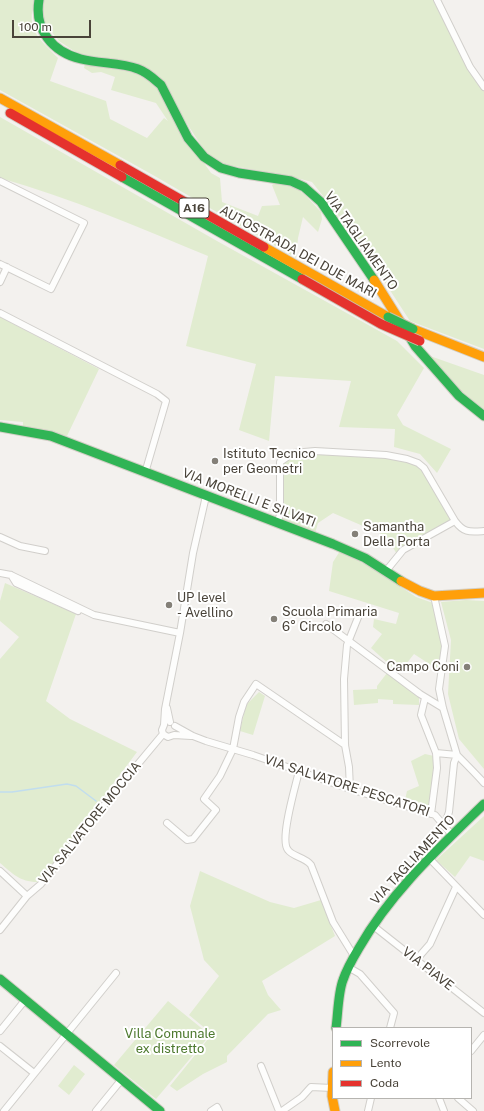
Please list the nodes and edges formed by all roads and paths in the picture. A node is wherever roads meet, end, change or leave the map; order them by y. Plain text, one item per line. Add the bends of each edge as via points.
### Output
1 (39, 0) edge
2 (437, 0) edge
3 (484, 87) edge
4 (0, 98) edge
5 (0, 108) edge
6 (0, 181) edge
7 (0, 264) edge
8 (7, 267) junction
9 (0, 282) edge
10 (0, 313) edge
11 (484, 357) edge
12 (484, 365) edge
13 (484, 416) edge
14 (0, 427) edge
15 (145, 473) junction
16 (206, 496) junction
17 (455, 521) junction
18 (277, 523) junction
19 (484, 531) edge
20 (0, 537) edge
21 (45, 551) dead end
22 (386, 571) junction
23 (0, 573) edge
24 (11, 575) junction
25 (484, 593) edge
26 (434, 596) junction
27 (78, 611) dead end
28 (359, 615) dead end
29 (326, 624) dead end
30 (180, 633) junction
31 (349, 641) junction
32 (425, 698) junction
33 (443, 708) junction
34 (170, 724) junction
35 (169, 736) junction
36 (193, 736) junction
37 (345, 745) junction
38 (233, 749) junction
39 (436, 753) junction
40 (457, 755) junction
41 (299, 771) junction
42 (484, 783) edge
43 (350, 789) junction
44 (484, 804) edge
45 (432, 814) junction
46 (167, 823) dead end
47 (444, 826) junction
48 (452, 836) junction
49 (429, 858) junction
50 (0, 871) edge
51 (456, 887) junction
52 (27, 896) junction
53 (484, 915) edge
54 (372, 925) junction
55 (0, 930) edge
56 (354, 956) junction
57 (416, 960) junction
58 (348, 967) junction
59 (116, 973) dead end
60 (0, 979) edge
61 (26, 999) junction
62 (484, 1013) edge
63 (336, 1027) edge
64 (390, 1027) edge
65 (0, 1031) edge
66 (67, 1033) junction
67 (483, 1038) edge
68 (0, 1046) edge
69 (472, 1050) edge
70 (262, 1066) dead end
71 (34, 1073) junction
72 (122, 1080) junction
73 (332, 1092) edge
74 (333, 1099) edge
75 (371, 1099) edge
76 (439, 1099) edge
77 (459, 1099) edge
78 (4, 1111) edge
79 (96, 1111) edge
80 (160, 1111) edge
81 (211, 1111) edge
82 (219, 1111) edge
83 (281, 1111) edge
84 (331, 1111) edge
85 (335, 1111) edge
86 (368, 1111) edge
87 (444, 1111) edge
88 (473, 1111) edge

1 - 13 main road, VIA TAGLIAMENTO via 36,8 40,28 62,51 75,57 137,69 155,78 188,138 204,157 221,168 239,173 291,181 304,187 321,202 415,346 459,396
2 - 3 street via 470,67
4 - 11 main road, AUTOSTRADA DEI DUE MARI / A16, bridge via 388,317
5 - 12 main road, AUTOSTRADA DEI DUE MARI / A16, bridge via 381,324
6 - 8 street via 84,223 52,289
7 - 8 street
8 - 9 street
10 - 15 street via 166,401
14 - 15 main road, VIA MORELLI E SILVATI via 51,436
15 - 16 main road, VIA MORELLI E SILVATI
16 - 18 main road, VIA MORELLI E SILVATI
16 - 30 street via 193,553
17 - 18 street via 424,468 418,463 386,455 315,451 293,453 280,462 280,515
17 - 19 street via 460,529
17 - 22 street via 403,550
18 - 22 main road, VIA MORELLI E SILVATI via 355,553
20 - 21 street via 20,546
22 - 26 main road, VIA MORELLI E SILVATI via 406,584
23 - 24 street
24 - 27 street via 16,583
24 - 30 street via 94,615
25 - 26 main road, VIA MORELLI E SILVATI
26 - 33 street via 445,646 440,689
28 - 31 street
29 - 31 street
30 - 34 street via 166,704
31 - 32 street
31 - 37 street via 344,678
32 - 33 street
32 - 39 street via 421,715
33 - 40 street
34 - 35 street via 176,730
34 - 35 street via 162,730
34 - 36 street, VIA SALVATORE PESCATORI
35 - 36 street, VIA SALVATORE PESCATORI
35 - 52 street, VIA SALVATORE MOCCIA via 148,751 41,884
36 - 38 street, VIA SALVATORE PESCATORI
37 - 38 street via 256,684 244,702
37 - 43 street
38 - 41 street, VIA SALVATORE PESCATORI
38 - 46 street via 220,776 204,799 216,810 193,839 187,840
39 - 40 street
39 - 45 street
40 - 42 street
40 - 47 street via 449,812
41 - 43 street, VIA SALVATORE PESCATORI
41 - 56 street via 285,834 285,845 288,851 308,860 333,922
43 - 45 street, VIA SALVATORE PESCATORI
44 - 48 main road, VIA TAGLIAMENTO
45 - 47 street, VIA SALVATORE PESCATORI
47 - 48 street, VIA SALVATORE PESCATORI
48 - 49 main road, VIA TAGLIAMENTO
49 - 51 street
49 - 54 main road, VIA TAGLIAMENTO
50 - 52 street
51 - 53 street
51 - 57 street via 430,944
52 - 55 street, VIA SALVATORE MOCCIA
54 - 56 main road, VIA TAGLIAMENTO
54 - 57 street, VIA PIAVE
56 - 58 main road, VIA TAGLIAMENTO
57 - 62 street, VIA PIAVE
58 - 63 main road, VIA TAGLIAMENTO via 340,991
58 - 64 street via 360,974 394,1013
59 - 66 street
60 - 61 main road
61 - 65 street
61 - 66 main road
66 - 71 street
66 - 72 main road
67 - 69 street
68 - 71 street
70 - 83 street
71 - 78 street
72 - 79 street
72 - 80 main road
73 - 83 street via 311,1087 302,1097
73 - 84 main road
74 - 85 main road
75 - 86 street
76 - 87 street
77 - 88 street
81 - 82 street via 218,1108

